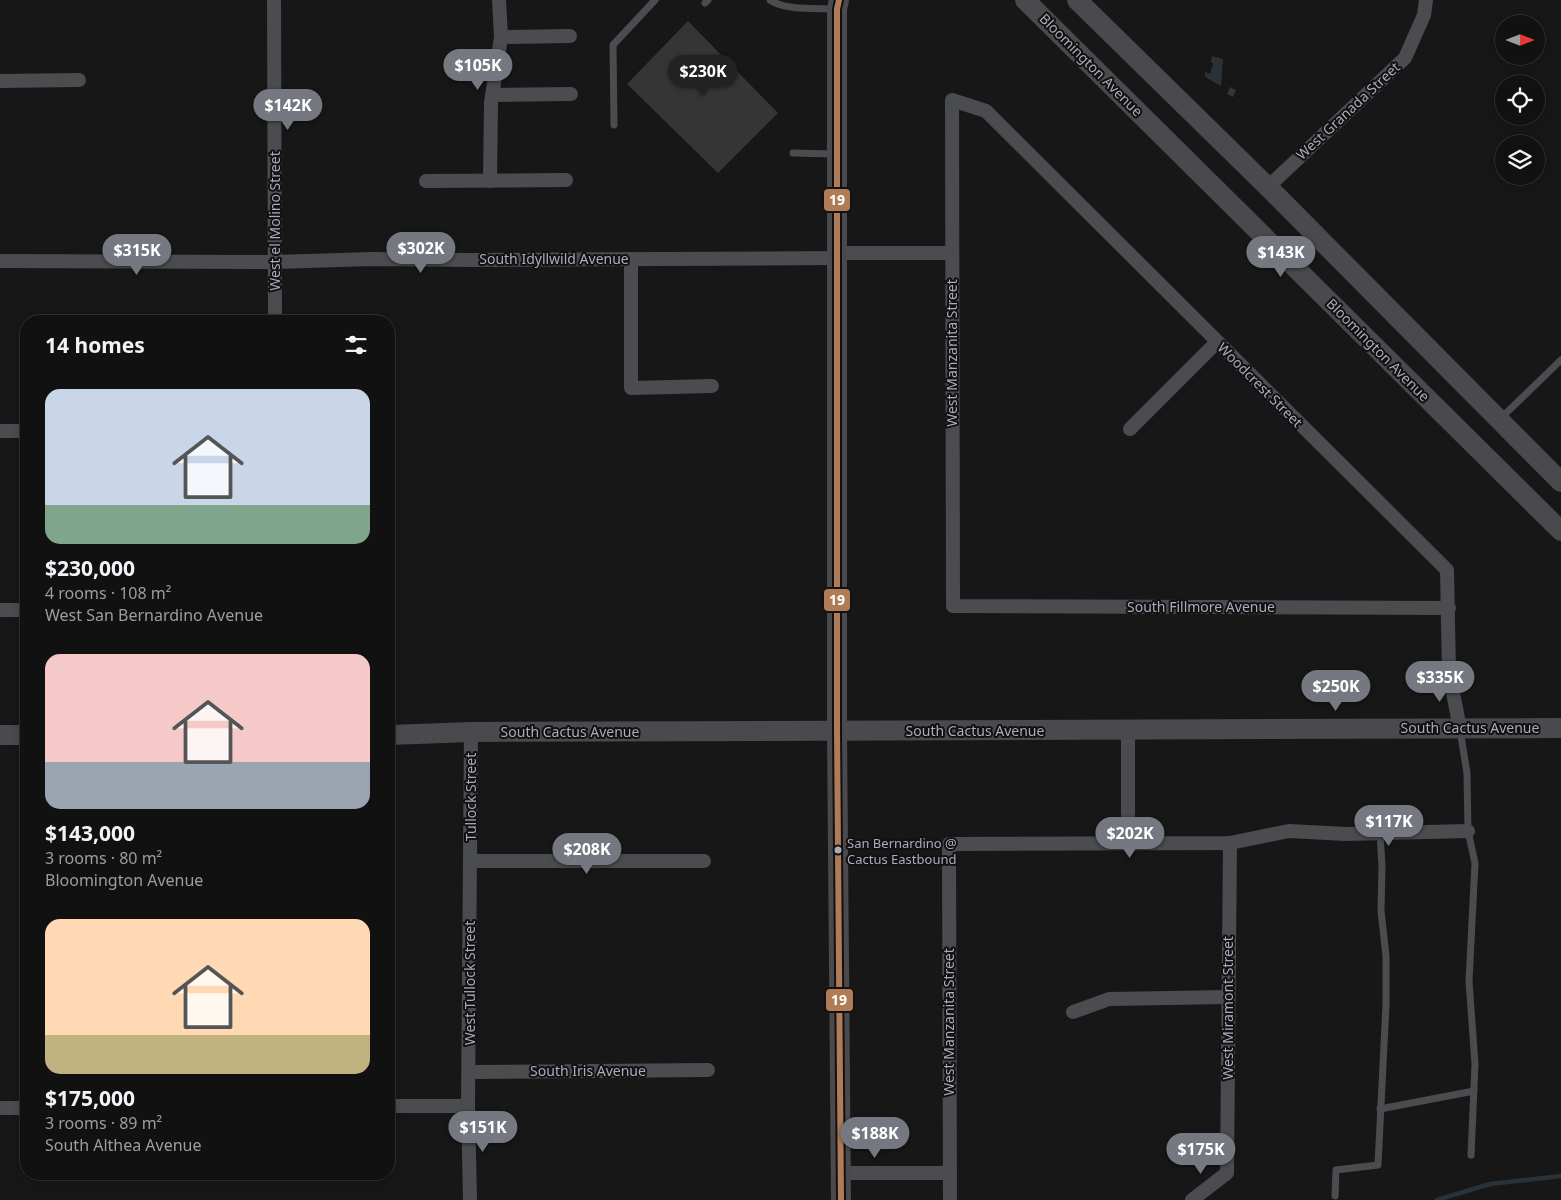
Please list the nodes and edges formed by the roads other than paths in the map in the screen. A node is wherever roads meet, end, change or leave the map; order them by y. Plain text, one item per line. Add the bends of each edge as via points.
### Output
1 (274, 0) edge
2 (498, 0) edge
3 (655, 0) edge
4 (770, 0) edge
5 (1025, 0) edge
6 (1077, 0) edge
7 (1426, 0) edge
8 (837, 3) edge
9 (570, 36) dead end
10 (501, 37) junction
11 (79, 80) dead end
12 (0, 81) edge
13 (571, 94) dead end
14 (492, 95) junction
15 (952, 100) joint
16 (614, 125) dead end
17 (793, 153) dead end
18 (837, 154) junction
19 (566, 180) dead end
20 (426, 181) dead end
21 (490, 181) junction
22 (1268, 187) junction
23 (952, 253) junction
24 (837, 255) junction
25 (631, 259) junction
26 (0, 261) edge
27 (275, 262) junction
28 (275, 315) edge
29 (1217, 342) junction
30 (1561, 360) edge
31 (712, 386) dead end
32 (1499, 420) junction
33 (1130, 429) dead end
34 (20, 431) edge
35 (0, 432) edge
36 (1561, 482) edge
37 (1561, 531) edge
38 (954, 606) joint
39 (1449, 608) junction
40 (0, 610) edge
41 (20, 610) edge
42 (1460, 728) junction
43 (1561, 728) edge
44 (837, 731) junction
45 (1128, 731) junction
46 (471, 732) junction
47 (0, 735) edge
48 (20, 735) edge
49 (395, 735) edge
50 (1468, 830) junction
51 (1380, 833) junction
52 (1230, 843) junction
53 (1128, 844) junction
54 (471, 861) junction
55 (704, 861) dead end
56 (1228, 997) junction
57 (1074, 1012) dead end
58 (708, 1070) dead end
59 (469, 1072) junction
60 (1474, 1091) junction
61 (395, 1106) edge
62 (468, 1106) junction
63 (0, 1108) edge
64 (20, 1108) edge
65 (1380, 1109) junction
66 (1472, 1156) dead end
67 (841, 1173) junction
68 (950, 1173) junction
69 (1335, 1196) dead end
70 (470, 1200) edge
71 (841, 1200) edge
72 (950, 1200) edge
73 (1192, 1200) edge

1 - 27 street, West el Molino Street
2 - 10 street
3 - 16 lane via 613,45
4 - 8 lane via 803,8
5 - 37 main road, Bloomington Avenue
6 - 22 main road
7 - 22 street, West Granada Street via 1424,15 1405,58
8 - 18 main road
9 - 10 street
10 - 14 street
11 - 12 street
13 - 14 street
14 - 21 street
15 - 23 street, West Manzanita Street
15 - 29 street, Woodcrest Street via 986,111
17 - 18 lane
18 - 24 main road
19 - 21 street
20 - 21 street
22 - 32 main road
23 - 24 street, South Idyllwild Avenue
23 - 38 street, West Manzanita Street
24 - 25 street, South Idyllwild Avenue
24 - 44 main road
25 - 27 street, South Idyllwild Avenue
25 - 31 street via 631,388
26 - 27 street, South Idyllwild Avenue
27 - 28 street, West el Molino Street
29 - 33 street
29 - 39 street, Woodcrest Street via 1447,570
30 - 32 lane
32 - 36 main road
34 - 35 street
38 - 39 street, South Fillmore Avenue
39 - 42 street, Woodcrest Street via 1449,673
40 - 41 street
42 - 43 main road, South Cactus Avenue
42 - 45 main road, South Cactus Avenue
42 - 50 lane via 1467,773
44 - 45 main road, South Cactus Avenue
44 - 46 main road, South Cactus Avenue
44 - 67 main road
45 - 53 street
46 - 49 main road, South Cactus Avenue
46 - 54 street, Tullock Street
47 - 48 main road
50 - 51 street
50 - 60 lane via 1475,863 1469,981
51 - 52 street via 1289,831
51 - 65 lane via 1381,911 1386,956
52 - 53 street
52 - 56 street, West Miramont Street
53 - 68 street, West Manzanita Street via 949,844
54 - 55 street
54 - 59 street, West Tullock Street
56 - 57 street via 1109,999
56 - 73 street, West Miramont Street via 1227,1173
58 - 59 street, South Iris Avenue
59 - 62 street, West Tullock Street
60 - 65 lane
60 - 66 lane
61 - 62 street
62 - 70 street
63 - 64 street
65 - 69 lane via 1378,1165 1336,1170
67 - 68 street
67 - 71 main road
68 - 72 street, West Manzanita Street

